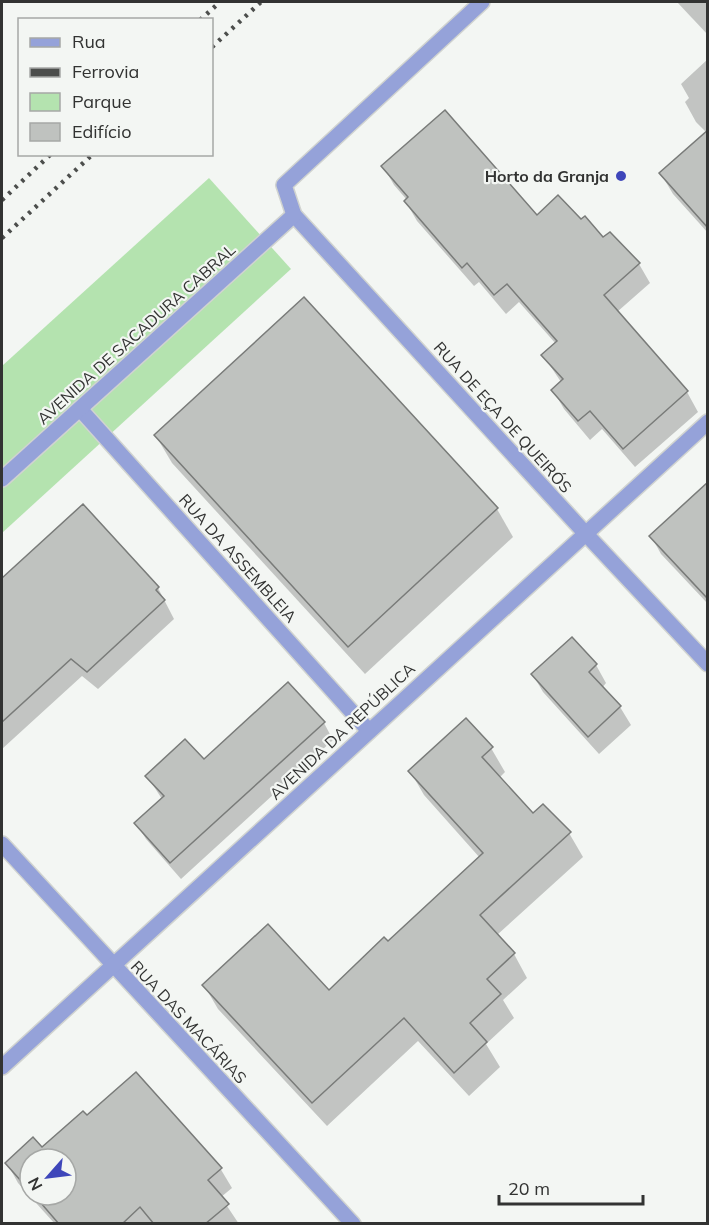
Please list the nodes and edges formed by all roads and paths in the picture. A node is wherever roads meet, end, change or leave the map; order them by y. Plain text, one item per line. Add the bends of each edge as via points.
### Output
1 (482, 2) edge
2 (294, 215) junction
3 (80, 409) junction
4 (708, 422) edge
5 (2, 479) edge
6 (585, 533) junction
7 (708, 664) edge
8 (369, 731) junction
9 (2, 844) edge
10 (113, 966) junction
11 (2, 1067) edge
12 (353, 1224) edge

1 - 2 street, RUA DE EÇA DE QUEIRÓS via 284,185
2 - 3 street, AVENIDA DE SACADURA CABRAL
2 - 6 street, RUA DE EÇA DE QUEIRÓS
3 - 5 street, AVENIDA DE SACADURA CABRAL
3 - 8 street, RUA DA ASSEMBLEIA
4 - 6 street, AVENIDA DA REPÚBLICA
6 - 7 street, RUA DE EÇA DE QUEIRÓS
6 - 8 street, AVENIDA DA REPÚBLICA
8 - 10 street, AVENIDA DA REPÚBLICA
9 - 10 street, RUA DAS MACÁRIAS
10 - 11 street, AVENIDA DA REPÚBLICA
10 - 12 street, RUA DAS MACÁRIAS

